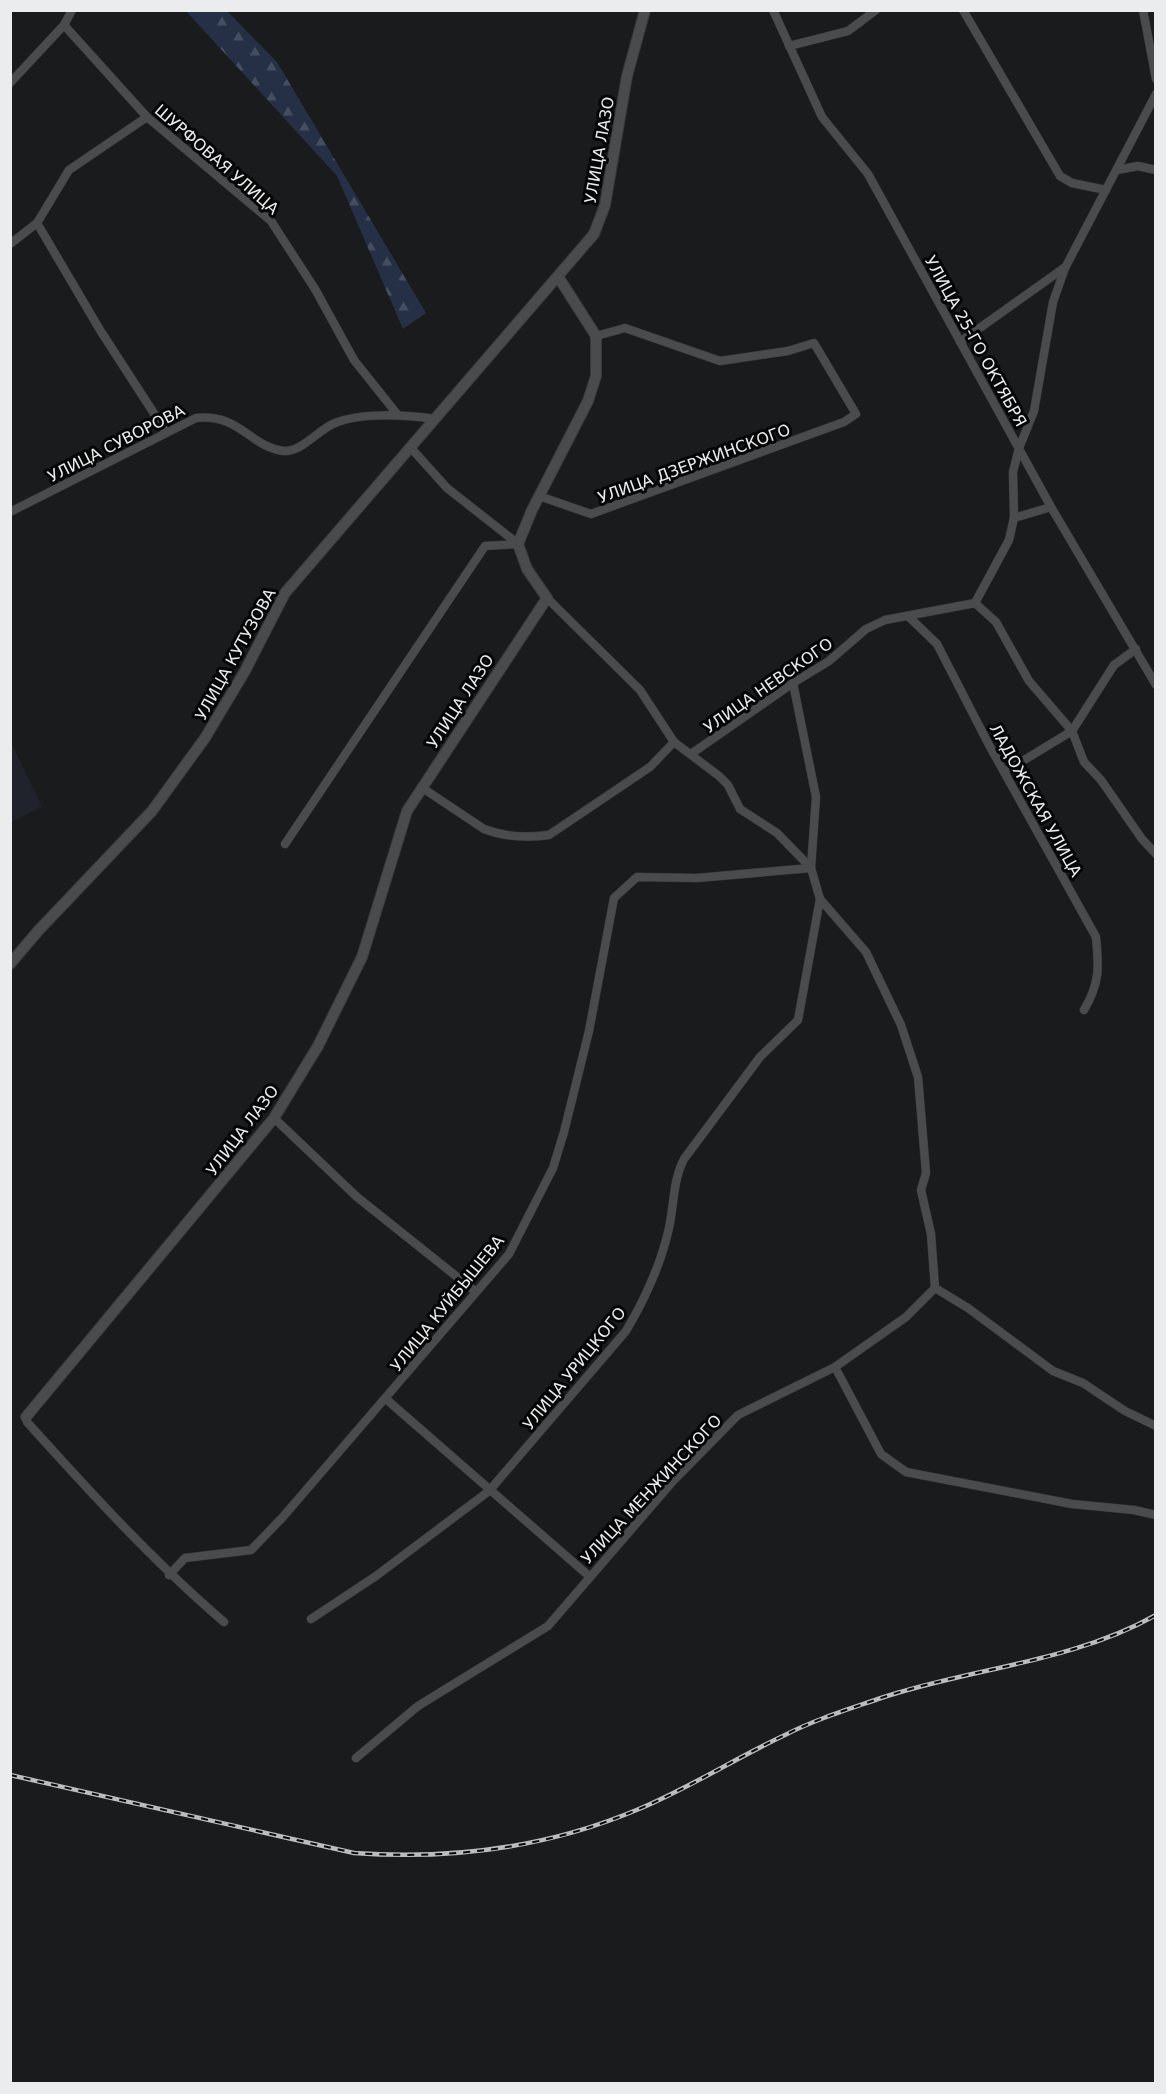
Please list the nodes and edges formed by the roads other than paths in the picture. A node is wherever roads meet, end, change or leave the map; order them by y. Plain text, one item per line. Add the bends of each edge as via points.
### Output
1 (72, 10) edge
2 (645, 10) edge
3 (773, 10) edge
4 (876, 10) edge
5 (963, 10) edge
6 (1143, 10) edge
7 (64, 25) junction
8 (789, 46) junction
9 (1155, 79) edge
10 (10, 83) edge
11 (1155, 94) edge
12 (147, 117) junction
13 (1117, 170) junction
14 (1155, 170) edge
15 (1106, 190) junction
16 (37, 223) junction
17 (10, 244) edge
18 (1065, 268) junction
19 (559, 278) junction
20 (596, 336) junction
21 (960, 342) junction
22 (397, 414) junction
23 (435, 419) junction
24 (166, 432) junction
25 (411, 448) junction
26 (1019, 448) junction
27 (539, 496) junction
28 (1051, 507) junction
29 (10, 512) edge
30 (1014, 518) junction
31 (518, 544) junction
32 (547, 598) junction
33 (975, 603) junction
34 (908, 616) junction
35 (1136, 649) junction
36 (793, 683) junction
37 (1155, 685) edge
38 (1072, 731) junction
39 (674, 741) junction
40 (691, 754) junction
41 (1006, 771) junction
42 (421, 787) junction
43 (285, 844) dead end
44 (1155, 854) edge
45 (811, 868) junction
46 (820, 899) junction
47 (10, 964) edge
48 (1084, 1010) dead end
49 (274, 1118) junction
50 (935, 1288) junction
51 (476, 1292) junction
52 (835, 1367) junction
53 (386, 1399) junction
54 (26, 1417) joint
55 (1155, 1426) edge
56 (489, 1491) junction
57 (1155, 1515) edge
58 (169, 1575) junction
59 (589, 1576) junction
60 (311, 1619) dead end
61 (224, 1622) dead end
62 (356, 1758) dead end

1 - 7 street
2 - 19 street, УЛИЦА ЛАЗО via 627,76 603,214 594,234
3 - 8 street, УЛИЦА 25-ГО ОКТЯБРЯ
4 - 8 street via 848,31
5 - 15 street via 1060,176 1072,183
6 - 9 street
7 - 10 street
7 - 12 street, ШУРФОВАЯ УЛИЦА
8 - 21 street, УЛИЦА 25-ГО ОКТЯБРЯ via 822,117 868,174
11 - 13 street
12 - 16 street via 69,170
12 - 22 street, ШУРФОВАЯ УЛИЦА via 271,221 354,360
13 - 14 street via 1138,166
13 - 15 street
15 - 18 street
16 - 17 street
16 - 24 street
18 - 21 street
18 - 26 street via 1053,302 1034,411
19 - 20 street
19 - 23 street, УЛИЦА КУТУЗОВА
20 - 27 street via 596,376 588,401
20 - 27 street, УЛИЦА ДЗЕРЖИНСКОГО via 625,328 720,361 814,343 856,414 844,422 591,514
21 - 26 street, УЛИЦА 25-ГО ОКТЯБРЯ
22 - 23 street, УЛИЦА СУВОРОВА
22 - 24 street, УЛИЦА СУВОРОВА via 335,422 290,451 264,444 239,426 211,416 196,418
23 - 25 street, УЛИЦА КУТУЗОВА
24 - 29 street, УЛИЦА СУВОРОВА
25 - 31 street via 447,488
25 - 47 street, УЛИЦА КУТУЗОВА via 285,593 205,738 153,811
26 - 28 street, УЛИЦА 25-ГО ОКТЯБРЯ
26 - 30 street via 1013,472
27 - 31 street
28 - 30 street
28 - 35 street, УЛИЦА 25-ГО ОКТЯБРЯ
30 - 33 street via 1009,540
31 - 32 street via 527,569
31 - 43 street via 485,546
32 - 39 street via 640,690
32 - 42 street, УЛИЦА ЛАЗО
33 - 34 street, УЛИЦА НЕВСКОГО
33 - 38 street via 996,622 1029,681
34 - 36 street, УЛИЦА НЕВСКОГО via 866,628 829,661
34 - 41 street, ЛАДОЖСКАЯ УЛИЦА via 937,644
35 - 37 street, УЛИЦА 25-ГО ОКТЯБРЯ
35 - 38 street via 1109,671
36 - 40 street, УЛИЦА НЕВСКОГО
36 - 45 street via 816,796
38 - 41 street
38 - 44 street via 1084,762
39 - 40 street
39 - 42 street via 650,767 549,835 531,838 484,829
40 - 45 street via 728,785 740,808 777,833
41 - 48 street, ЛАДОЖСКАЯ УЛИЦА via 1096,937 1096,990
42 - 49 street, УЛИЦА ЛАЗО via 407,810 362,957 318,1046
45 - 46 street
45 - 51 street, УЛИЦА КУЙБЫШЕВА via 697,878 637,877 614,898 589,1032 553,1168 509,1254
46 - 50 street via 866,952 905,1035 918,1077 926,1173 921,1190 931,1234
46 - 56 street, УЛИЦА УРИЦКОГО via 798,1020 760,1057 684,1159 662,1252 641,1304 626,1330
49 - 51 street via 357,1197
49 - 54 street, УЛИЦА ЛАЗО
50 - 52 street, УЛИЦА МЕНЖИНСКОГО via 906,1317
50 - 55 street via 969,1308 1053,1371 1083,1383
51 - 53 street, УЛИЦА КУЙБЫШЕВА
52 - 57 street via 881,1454 906,1472 1072,1504 1134,1509
52 - 59 street, УЛИЦА МЕНЖИНСКОГО via 738,1415
53 - 56 street
53 - 58 street, УЛИЦА КУЙБЫШЕВА via 251,1550 185,1558
54 - 58 street, УЛИЦА ЛАЗО via 97,1500
56 - 59 street
56 - 60 street, УЛИЦА УРИЦКОГО via 376,1576
58 - 61 street, УЛИЦА ЛАЗО
59 - 62 street, УЛИЦА МЕНЖИНСКОГО via 548,1626 418,1706

